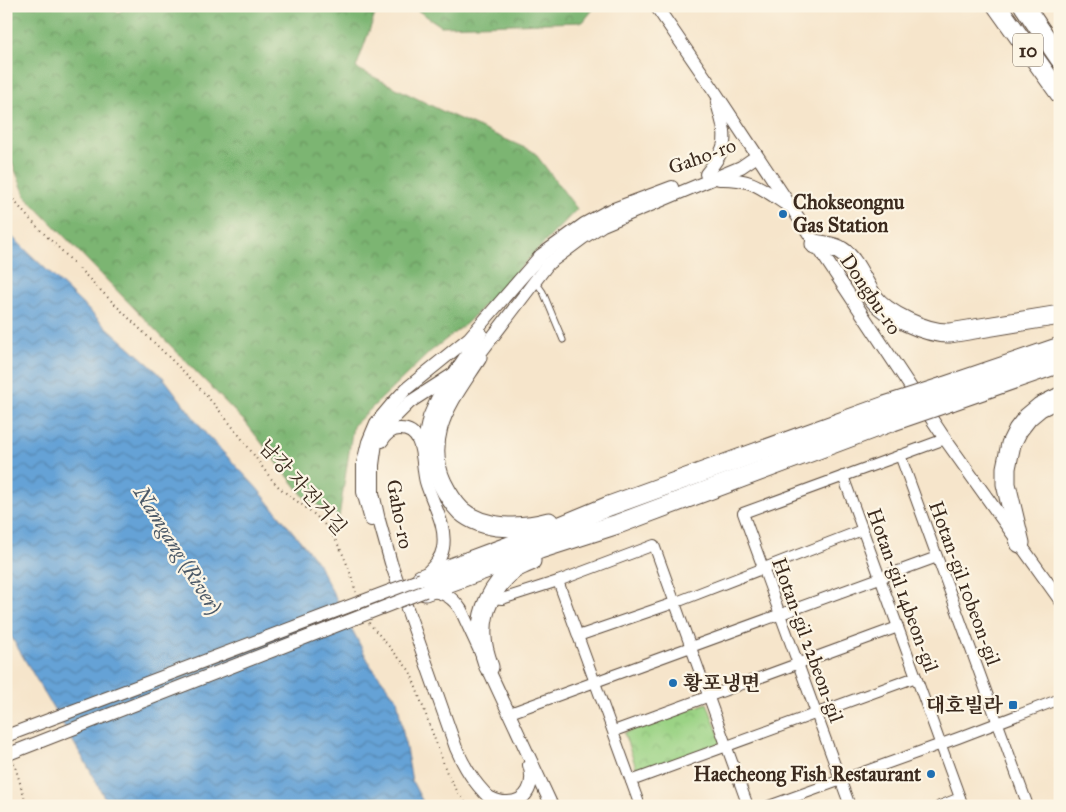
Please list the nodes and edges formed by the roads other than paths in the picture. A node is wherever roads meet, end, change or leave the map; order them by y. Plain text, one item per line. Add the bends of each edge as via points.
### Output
1 (656, 6) edge
2 (997, 6) edge
3 (1024, 6) edge
4 (1060, 59) edge
5 (713, 89) junction
6 (1060, 94) edge
7 (757, 156) junction
8 (709, 176) junction
9 (792, 208) junction
10 (815, 244) junction
11 (529, 277) junction
12 (503, 299) junction
13 (1060, 315) edge
14 (564, 340) dead end
15 (1060, 347) edge
16 (477, 357) junction
17 (1060, 363) edge
18 (455, 373) junction
19 (947, 394) junction
20 (1060, 397) edge
21 (889, 414) junction
22 (945, 439) junction
23 (421, 450) junction
24 (900, 455) junction
25 (373, 464) junction
26 (843, 476) junction
27 (609, 506) junction
28 (618, 524) junction
29 (862, 530) junction
30 (1020, 542) junction
31 (937, 556) junction
32 (390, 563) junction
33 (763, 569) junction
34 (880, 578) junction
35 (558, 581) junction
36 (423, 585) junction
37 (490, 598) junction
38 (1060, 600) edge
39 (674, 603) junction
40 (780, 614) junction
41 (898, 627) junction
42 (578, 636) junction
43 (691, 647) junction
44 (798, 664) junction
45 (489, 667) junction
46 (916, 677) junction
47 (595, 682) junction
48 (710, 697) junction
49 (1060, 700) edge
50 (816, 713) junction
51 (510, 714) junction
52 (998, 723) junction
53 (614, 731) junction
54 (520, 734) junction
55 (6, 736) edge
56 (940, 745) junction
57 (727, 746) junction
58 (9, 755) edge
59 (841, 780) junction
60 (631, 781) junction
61 (494, 802) edge
62 (962, 802) edge
63 (552, 806) edge
64 (640, 806) edge
65 (748, 806) edge
66 (769, 806) edge
67 (850, 806) edge
68 (940, 806) edge
69 (1028, 806) edge

1 - 5 street, Dongbu-ro
2 - 6 highway, 10
3 - 4 highway, 10
5 - 7 street, Dongbu-ro
5 - 8 street via 725,131 724,146
7 - 8 street, Gaho-ro via 741,166
7 - 9 street, Dongbu-ro
8 - 9 street via 750,181
8 - 11 street, Gaho-ro via 603,225
9 - 10 street, Dongbu-ro
10 - 13 highway via 840,250 879,304 925,330 950,333
10 - 22 street, Dongbu-ro
11 - 12 street, Gaho-ro
11 - 14 lane via 542,292
11 - 16 street, Gaho-ro
12 - 18 street
12 - 32 street, Gaho-ro via 469,338 406,389 376,423 363,463 363,492 373,527
15 - 19 highway
16 - 18 street, Gaho-ro
16 - 27 highway via 445,409 434,449 438,474 462,512 477,521 519,526 541,524
17 - 19 highway
18 - 23 street via 429,417
18 - 25 street, Gaho-ro via 410,402 382,429 376,442
19 - 21 highway, bridge
20 - 30 highway via 1028,417 1011,444 1006,484
21 - 27 highway
21 - 28 highway
22 - 24 street
22 - 30 street, Dongbu-ro
23 - 25 street via 410,430 392,430 384,437
23 - 36 street via 425,480 443,531 440,558
24 - 26 street
24 - 31 street, Hotan-gil 10beon-gil
25 - 32 street, Gaho-ro via 373,493
26 - 29 street, Hotan-gil 14beon-gil
26 - 33 street, Hotan-gil 22beon-gil via 743,513
27 - 36 highway
28 - 36 highway
28 - 37 highway via 514,569
29 - 33 street
29 - 34 street, Hotan-gil 14beon-gil
30 - 38 street, Dongbu-ro
31 - 34 street
31 - 52 street, Hotan-gil 10beon-gil
32 - 61 street, Gaho-ro via 456,748 467,771
33 - 39 street
33 - 40 street, Hotan-gil 22beon-gil
34 - 40 street
34 - 41 street, Hotan-gil 14beon-gil
35 - 37 street via 502,599
35 - 39 street via 654,545
35 - 42 street
36 - 45 street via 453,598
36 - 55 street, bridge
36 - 58 street, bridge
37 - 45 highway via 482,622 482,639
39 - 42 street
39 - 43 street
40 - 43 street
40 - 44 street, Hotan-gil 22beon-gil
41 - 44 street
41 - 46 street, Hotan-gil 14beon-gil
42 - 47 street
43 - 47 street
43 - 48 street
44 - 48 street
44 - 50 street, Hotan-gil 22beon-gil
45 - 51 street
46 - 50 street
46 - 56 street, Hotan-gil 14beon-gil
47 - 51 street
47 - 53 street
48 - 53 street
48 - 57 street
49 - 52 street
50 - 57 street
50 - 59 street, Hotan-gil 22beon-gil
51 - 54 street
52 - 56 street
52 - 69 street, Hotan-gil 10beon-gil
53 - 60 street
54 - 61 street via 532,774 532,785 527,794 517,801
54 - 63 street
56 - 59 street
56 - 62 street, Hotan-gil 14beon-gil
57 - 60 street
57 - 65 street
59 - 66 street
59 - 67 street, Hotan-gil 22beon-gil
60 - 64 street
62 - 68 street

